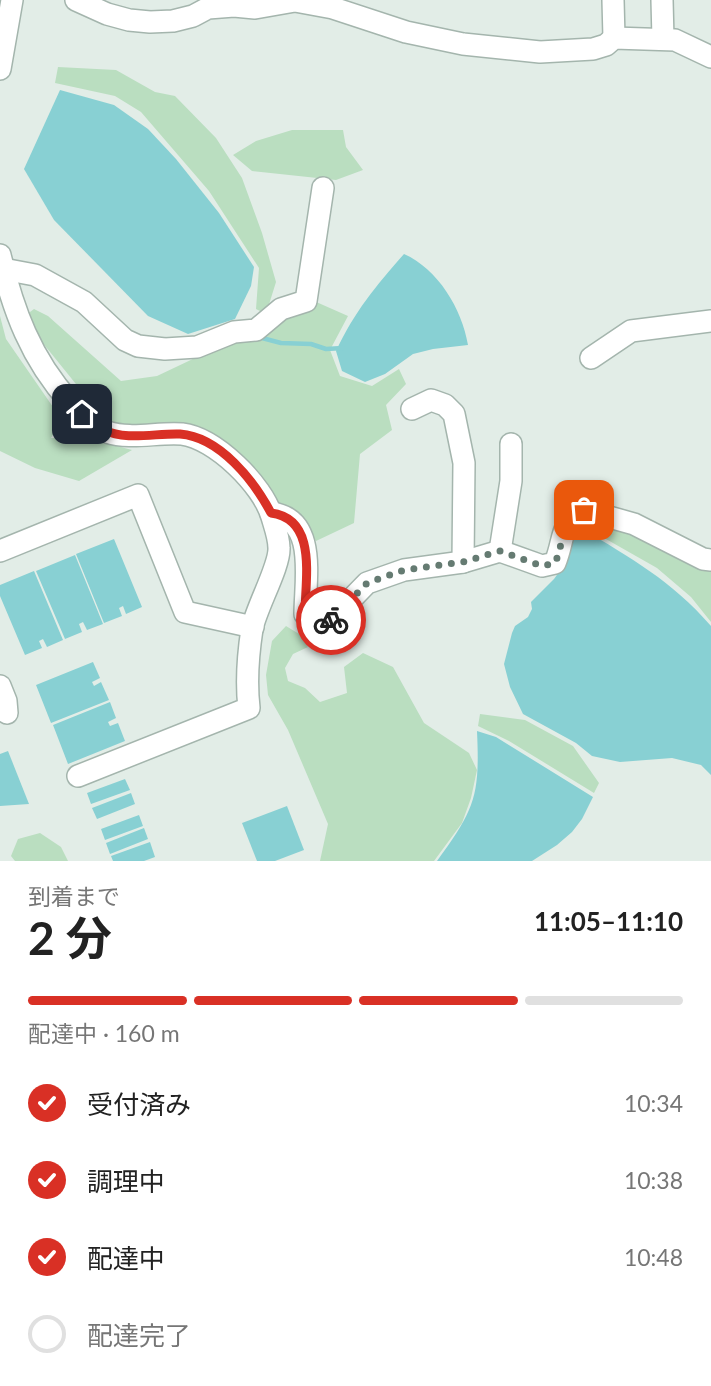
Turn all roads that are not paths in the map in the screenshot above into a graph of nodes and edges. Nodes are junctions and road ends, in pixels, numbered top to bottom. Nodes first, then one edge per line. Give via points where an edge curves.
1 (12, 0) edge
2 (76, 0) edge
3 (613, 0) edge
4 (662, 0) edge
5 (614, 38) junction
6 (663, 39) junction
7 (711, 57) edge
8 (0, 69) edge
9 (323, 188) dead end
10 (2, 262) edge
11 (711, 321) edge
12 (591, 358) dead end
13 (412, 409) dead end
14 (511, 444) dead end
15 (271, 513) junction
16 (0, 551) edge
17 (500, 551) junction
18 (711, 560) edge
19 (463, 562) junction
20 (253, 627) junction
21 (0, 686) edge
22 (7, 713) dead end
23 (78, 776) dead end

1 - 8 street
2 - 5 street via 107,14 149,22 173,21 208,8 255,8 295,1 463,44 540,52 593,49
3 - 5 street
4 - 6 street
5 - 6 street
6 - 7 street via 676,40
9 - 10 street via 306,301 281,309 256,330 234,332 197,348 138,346 125,340 84,302
10 - 15 street via 31,349 53,383 82,414 107,431 203,439 260,492
11 - 12 street via 631,331
13 - 19 street via 431,400 454,414 464,463
14 - 17 street via 511,481
15 - 19 street via 286,515 305,542 305,614 315,621 330,621 367,583 404,570
15 - 20 street via 279,550
16 - 20 street via 138,495 185,612
17 - 18 street via 542,566 555,563 570,517 584,510 634,524
17 - 19 street
20 - 23 street via 246,686 249,708
21 - 22 street

